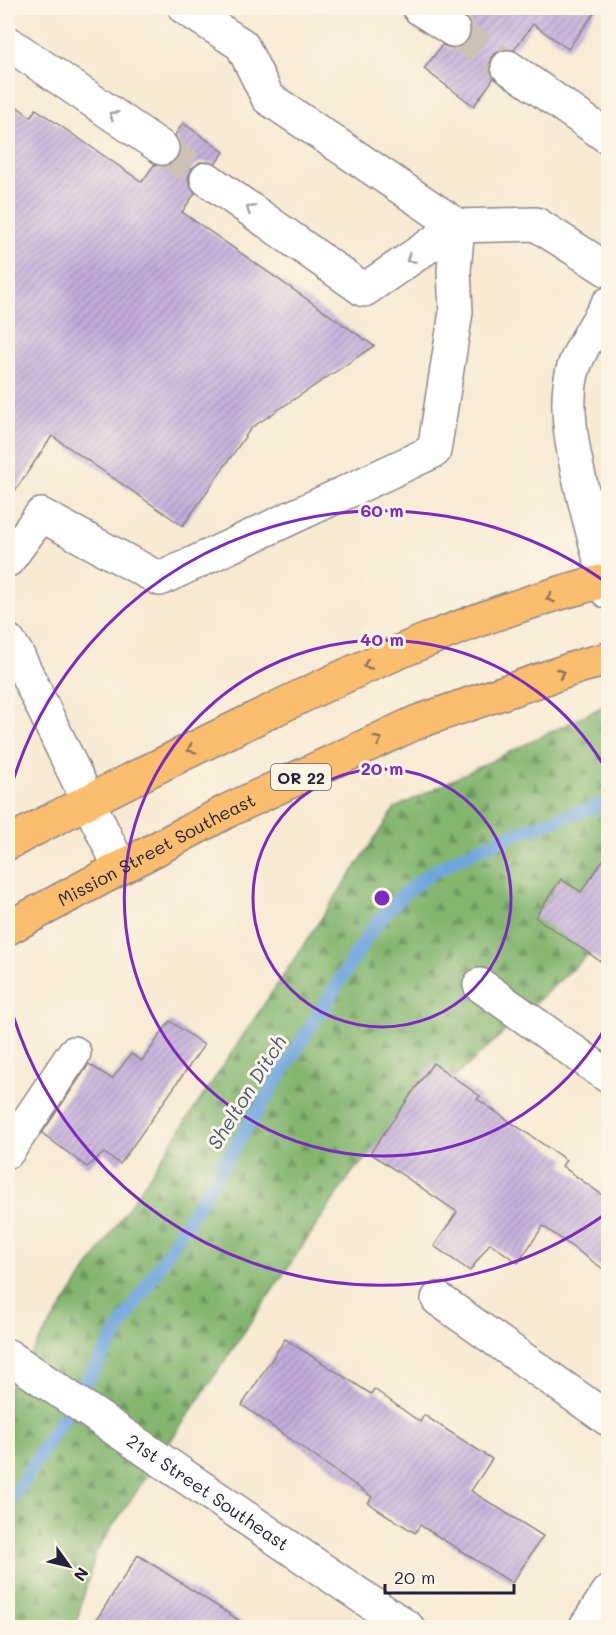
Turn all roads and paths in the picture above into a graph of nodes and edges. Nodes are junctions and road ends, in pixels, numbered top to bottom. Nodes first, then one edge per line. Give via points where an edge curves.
1 (185, 8) edge
2 (419, 8) edge
3 (453, 30) tunnel mouth
4 (8, 43) edge
5 (508, 67) tunnel mouth
6 (609, 137) edge
7 (162, 148) tunnel mouth
8 (207, 179) tunnel mouth
9 (458, 226) junction
10 (609, 270) edge
11 (609, 304) edge
12 (8, 560) edge
13 (608, 584) edge
14 (8, 641) edge
15 (609, 659) edge
16 (88, 800) junction
17 (8, 843) edge
18 (120, 867) junction
19 (8, 928) edge
20 (480, 985) dead end
21 (74, 1053) dead end
22 (609, 1076) edge
23 (8, 1151) edge
24 (438, 1299) dead end
25 (8, 1356) edge
26 (609, 1419) edge
27 (609, 1593) edge
28 (408, 1628) edge
29 (585, 1628) edge

1 - 9 street via 242,45 268,98
2 - 3 street
7 -> 4 street
5 - 6 street
9 -> 8 street via 364,290
9 - 10 street via 536,224
9 - 12 street via 456,312 434,451 160,579 41,515
11 - 13 street via 574,365 568,400 569,431
13 -> 16 highway via 504,612 414,645 335,679
14 - 16 street
18 -> 15 highway, Mission Street Southeast / OR 22 via 229,810 417,722
16 - 17 highway
16 - 18 street
18 - 19 highway, Mission Street Southeast / OR 22
20 - 22 street
21 - 23 street
24 - 26 street
25 - 28 street, 21st Street Southeast
27 - 29 street

